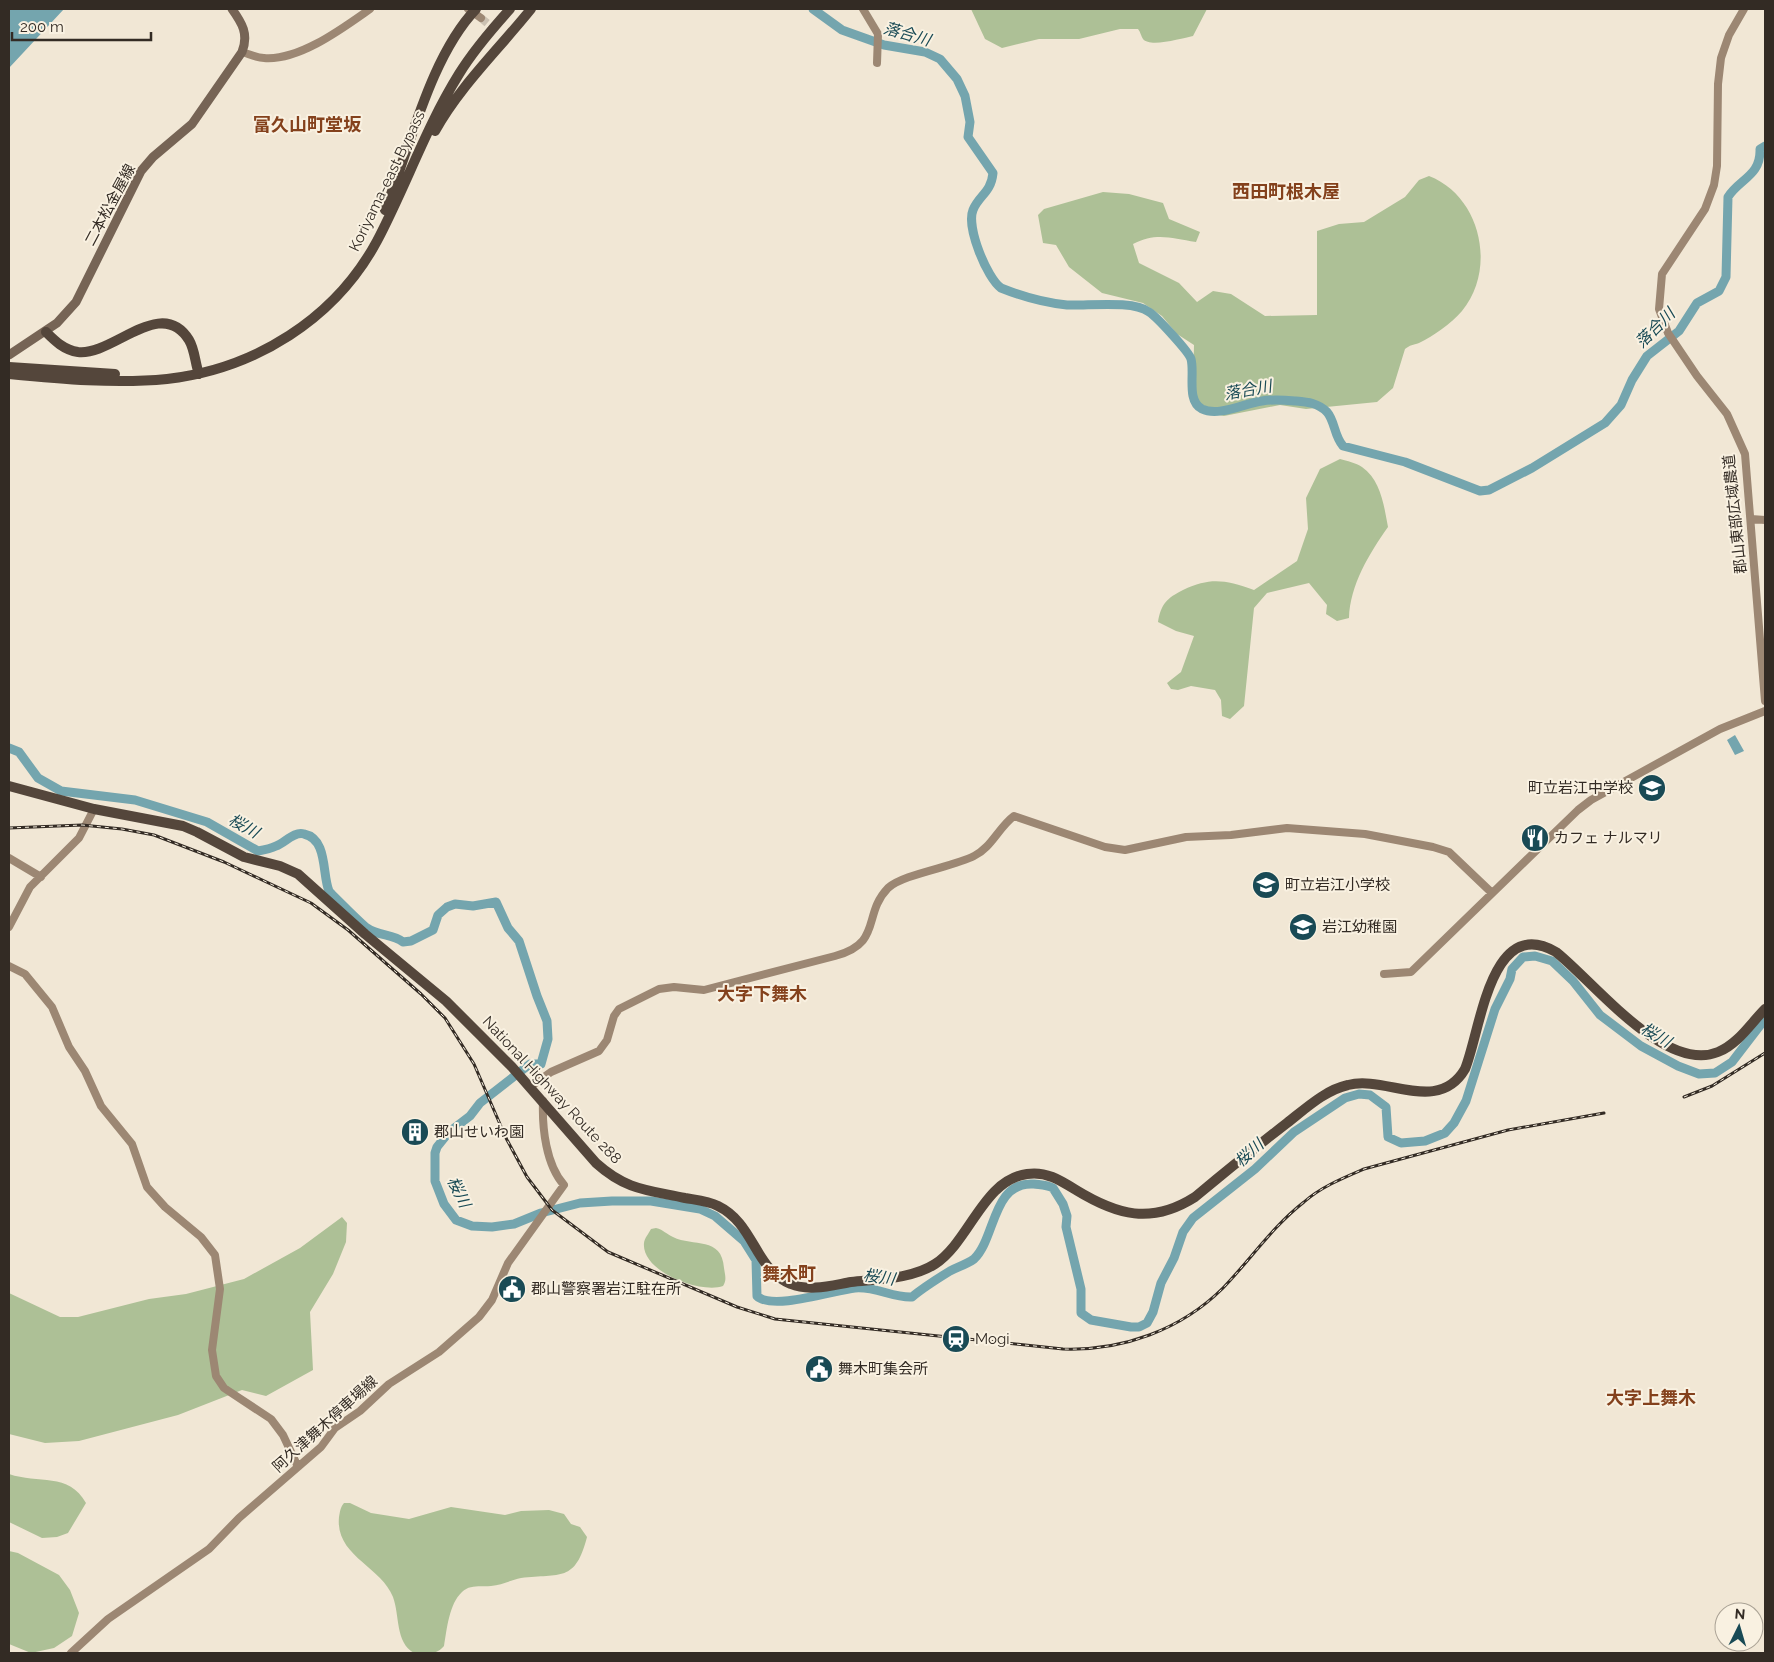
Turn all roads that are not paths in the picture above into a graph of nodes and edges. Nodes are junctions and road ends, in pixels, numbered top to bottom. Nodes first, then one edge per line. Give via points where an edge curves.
1 (232, 9) edge
2 (370, 9) edge
3 (510, 9) edge
4 (531, 9) edge
5 (864, 9) edge
6 (1744, 9) edge
7 (474, 12) edge
8 (242, 52) junction
9 (878, 63) dead end
10 (378, 240) junction
11 (370, 254) junction
12 (46, 332) junction
13 (9, 355) edge
14 (9, 367) edge
15 (198, 372) junction
16 (9, 374) edge
17 (1751, 519) junction
18 (1765, 520) edge
19 (1763, 646) edge
20 (1765, 700) edge
21 (1765, 711) edge
22 (9, 786) edge
23 (94, 809) junction
24 (9, 858) edge
25 (41, 877) junction
26 (1492, 894) junction
27 (9, 927) edge
28 (9, 966) edge
29 (1384, 974) dead end
30 (1765, 1009) edge
31 (528, 1085) junction
32 (543, 1102) junction
33 (298, 1468) junction
34 (71, 1653) edge

1 - 8 main road via 244,29
2 - 8 street via 330,36 294,52 267,59
3 - 10 highway, Koriyama-east Bypass via 459,73
4 - 10 highway via 508,39 492,53 438,126 394,215
5 - 9 street via 878,32
6 - 17 street, 郡山東部広域農道 via 1729,35 1721,58 1714,185 1705,209 1662,274 1659,298 1668,333 1735,428 1745,454
7 - 11 highway via 448,48 422,106
8 - 12 main road, 二本松金屋線 via 192,124 141,171 76,302
10 - 11 highway, Koriyama-east Bypass
11 - 15 highway, Koriyama-east Bypass via 326,306 302,326 270,347 238,362
12 - 13 main road, 二本松金屋線
12 - 15 highway via 65,348 84,352 146,326 168,325 188,339
14 - 15 highway, Koriyama-east Bypass via 160,375
15 - 16 highway, Koriyama-east Bypass via 138,380
17 - 18 street
17 - 19 street, 郡山東部広域農道
19 - 20 street, 郡山東部広域農道
21 - 26 street via 1720,729 1591,800
22 - 23 highway, National Highway Route 288
23 - 25 street via 80,838
23 - 31 highway, National Highway Route 288 via 183,826 244,857 298,874 446,1001
24 - 25 street
25 - 27 street via 28,891
26 - 29 street via 1411,972
26 - 31 street via 1448,852 1366,834 1287,828 1186,837 1125,850 1105,847 1014,816 973,857 889,888 878,903 870,932 854,949 704,990 659,989 619,1009 599,1051
28 - 33 street via 24,974 52,1008 101,1106 132,1144 147,1187 201,1237 215,1255 220,1289 212,1350 216,1376 224,1388 271,1419 283,1435
30 - 32 highway, National Highway Route 288 via 1723,1050 1707,1055 1689,1054 1670,1048 1630,1020 1556,952 1544,945 1524,944 1511,951 1499,966 1465,1069 1446,1087 1423,1092 1360,1083 1338,1088 1308,1107 1195,1197 1155,1213 1115,1211 1050,1176 1013,1177 1000,1184 952,1247 928,1268 891,1277 818,1287 794,1286 773,1273 742,1224 718,1206 637,1188 614,1179
31 - 32 highway, National Highway Route 288
32 - 33 street, 阿久津舞木停車場線 via 550,1159 554,1172 564,1185 508,1263 484,1312 438,1352 389,1384 360,1411 335,1428 321,1447
33 - 34 street, 阿久津舞木停車場線 via 239,1518 209,1549 108,1619

